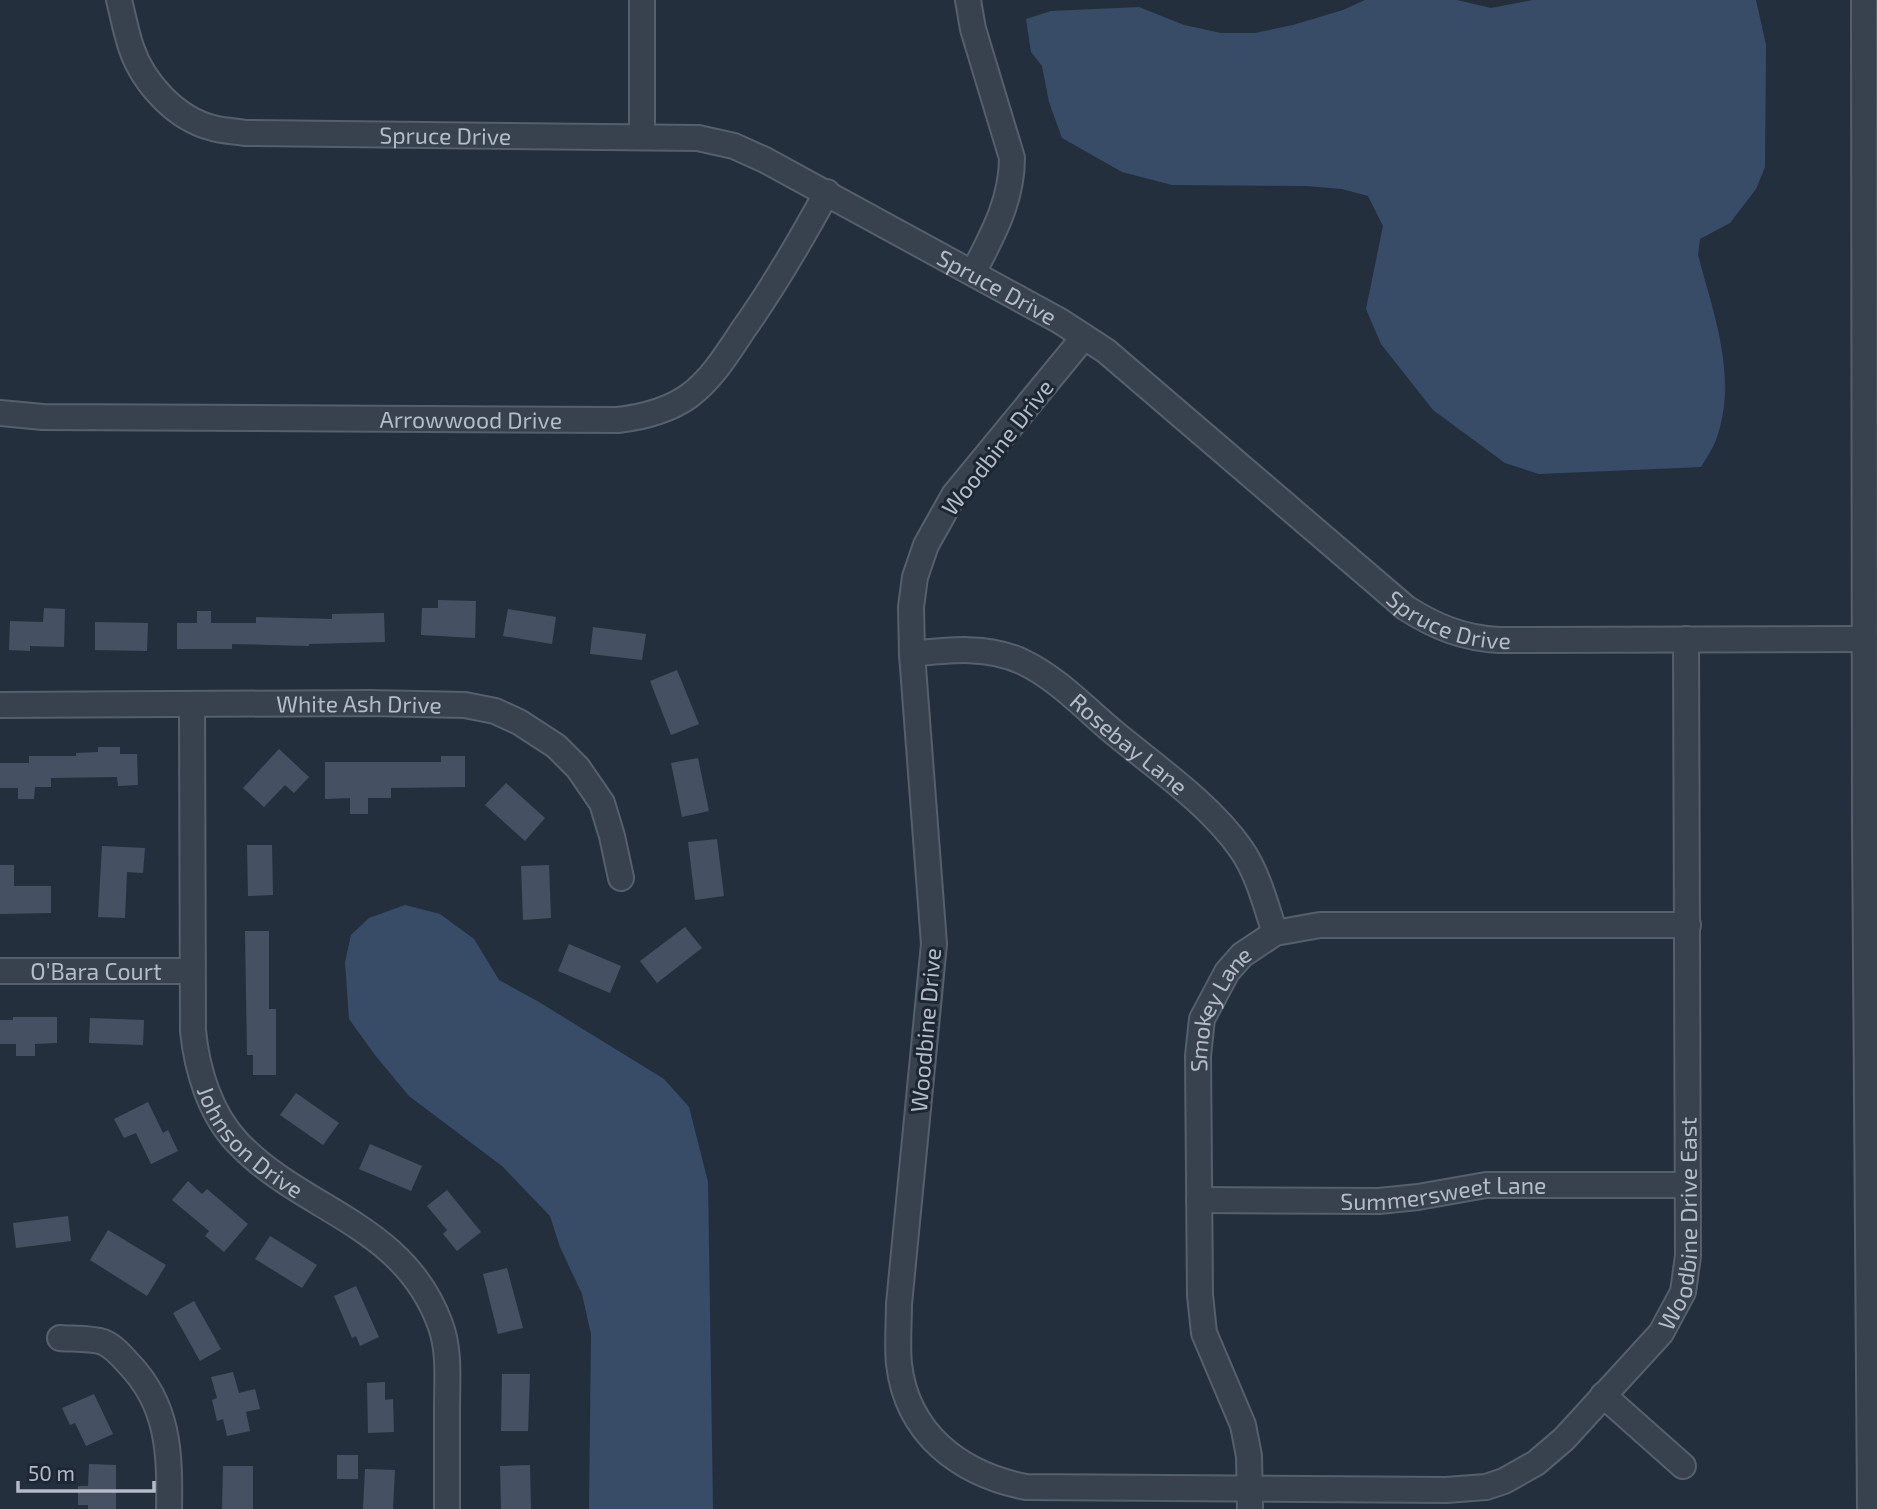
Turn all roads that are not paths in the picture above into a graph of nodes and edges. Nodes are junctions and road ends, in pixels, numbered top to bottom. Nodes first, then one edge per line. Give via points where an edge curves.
1 (118, 0) edge
2 (642, 0) edge
3 (968, 0) edge
4 (1864, 0) edge
5 (642, 137) junction
6 (827, 192) junction
7 (973, 273) junction
8 (1084, 337) junction
9 (0, 413) edge
10 (1686, 639) junction
11 (1865, 639) junction
12 (912, 654) junction
13 (192, 704) junction
14 (0, 705) edge
15 (621, 878) dead end
16 (1688, 925) junction
17 (1275, 933) junction
18 (0, 971) edge
19 (192, 971) junction
20 (1688, 1185) junction
21 (1199, 1200) junction
22 (60, 1338) dead end
23 (1873, 1375) edge
24 (1603, 1395) junction
25 (1682, 1466) dead end
26 (1250, 1499) edge
27 (169, 1509) edge
28 (447, 1509) edge
29 (1870, 1509) edge

1 - 5 street, Spruce Drive via 131,50 148,80 169,104 212,128 245,133
2 - 5 street
3 - 7 street via 1012,158 1007,201
4 - 11 street
5 - 6 street, Spruce Drive via 698,138 734,146
6 - 7 street, Spruce Drive
6 - 9 street, Arrowwood Drive via 771,289 704,384 686,398 642,417
7 - 8 street, Spruce Drive
8 - 10 street, Spruce Drive via 1127,368 1406,608 1443,629 1499,640
8 - 12 street, Woodbine Drive via 954,495 926,545 911,607
10 - 11 street, Spruce Drive
10 - 16 street, Woodbine Drive East
11 - 23 street
12 - 17 street, Rosebay Lane via 959,650 998,654 1023,662 1056,684 1218,820 1243,851
12 - 26 street, Woodbine Drive via 934,944 899,1304 899,1364 912,1406 939,1446 974,1471 1000,1482
13 - 14 street, White Ash Drive
13 - 15 street, White Ash Drive via 442,704 495,711 556,746 578,768 602,803
13 - 19 street, Johnson Drive
16 - 17 street, Smokey Lane via 1320,925
16 - 20 street, Woodbine Drive East
17 - 21 street, Smokey Lane via 1242,955 1227,972 1202,1019
18 - 19 street, O'Bara Court
19 - 28 street, Johnson Drive via 195,1055 203,1083 236,1141 266,1168 382,1242 426,1294 447,1355
20 - 21 street, Summersweet Lane via 1486,1185 1379,1201
20 - 24 street, Woodbine Drive East via 1684,1292 1661,1333
21 - 26 street, Smokey Lane via 1204,1334 1243,1426
22 - 27 street via 102,1342 141,1376 162,1417 167,1438
23 - 29 street
24 - 25 street
24 - 26 street, Woodbine Drive East via 1536,1464 1486,1488

